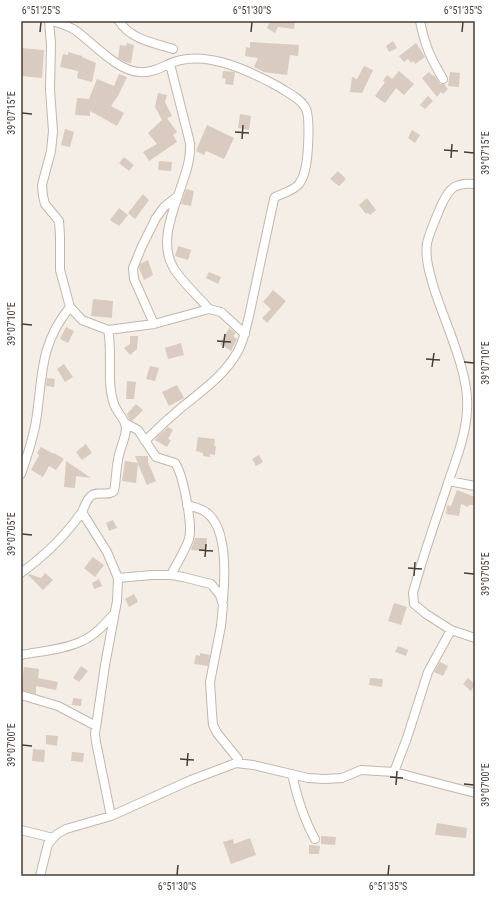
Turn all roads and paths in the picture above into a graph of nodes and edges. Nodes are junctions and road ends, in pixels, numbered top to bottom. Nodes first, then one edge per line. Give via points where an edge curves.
1 (50, 21) edge
2 (119, 21) edge
3 (420, 21) edge
4 (173, 49) dead end
5 (167, 65) junction
6 (443, 79) dead end
7 (475, 184) edge
8 (178, 196) junction
9 (70, 307) junction
10 (209, 309) junction
11 (154, 324) junction
12 (108, 330) junction
13 (245, 334) junction
14 (471, 402) edge
15 (125, 422) junction
16 (145, 441) junction
17 (21, 474) edge
18 (449, 481) junction
19 (475, 486) edge
20 (186, 505) junction
21 (82, 512) junction
22 (21, 573) edge
23 (171, 575) junction
24 (118, 578) junction
25 (223, 605) junction
26 (113, 615) junction
27 (451, 630) junction
28 (475, 638) edge
29 (21, 655) edge
30 (21, 695) edge
31 (96, 726) junction
32 (238, 759) dead end
33 (394, 772) junction
34 (292, 774) junction
35 (475, 793) edge
36 (111, 816) junction
37 (21, 830) edge
38 (53, 838) junction
39 (315, 839) dead end
40 (40, 876) edge

1 - 5 street via 74,29 129,70 138,73 148,72
1 - 9 street via 53,131 42,186 45,204 59,221 60,270
2 - 4 street via 126,30 139,38
3 - 6 street via 430,57
5 - 8 street via 171,68 191,154
5 - 13 street via 182,59 230,64 293,96 307,111 309,121 305,170 297,186 274,199
7 - 14 street via 458,184 447,194 427,243 426,256 439,305 452,337 467,396
8 - 10 street via 167,237 169,258 172,267
8 - 11 street via 164,207 156,218 133,268 134,279
9 - 12 street via 82,320
9 - 17 street via 61,318 46,350 36,422
10 - 11 street
10 - 13 street via 221,312
11 - 12 street
12 - 15 street via 113,402
13 - 16 street via 232,361 220,374
14 - 18 street via 462,442
15 - 16 street via 138,430
15 - 21 street via 114,491 92,495
16 - 20 street via 156,457 175,462
18 - 19 street
18 - 27 street via 413,593 414,604 418,608
20 - 23 street via 190,527 189,539
20 - 25 street via 203,510 217,528 225,567
21 - 22 street via 50,549
21 - 24 street via 107,552
23 - 24 street
23 - 25 street via 211,584 220,595
24 - 26 street via 117,601
25 - 32 street via 210,682 213,725
26 - 29 street via 94,634 82,641
26 - 31 street
27 - 28 street
27 - 33 street via 428,672
30 - 31 street via 58,706
31 - 36 street via 96,742
33 - 34 street via 361,770 334,779 308,778
33 - 35 street
34 - 36 street via 236,763
34 - 39 street via 306,824
36 - 38 street via 66,829
37 - 38 street
38 - 40 street via 48,844

